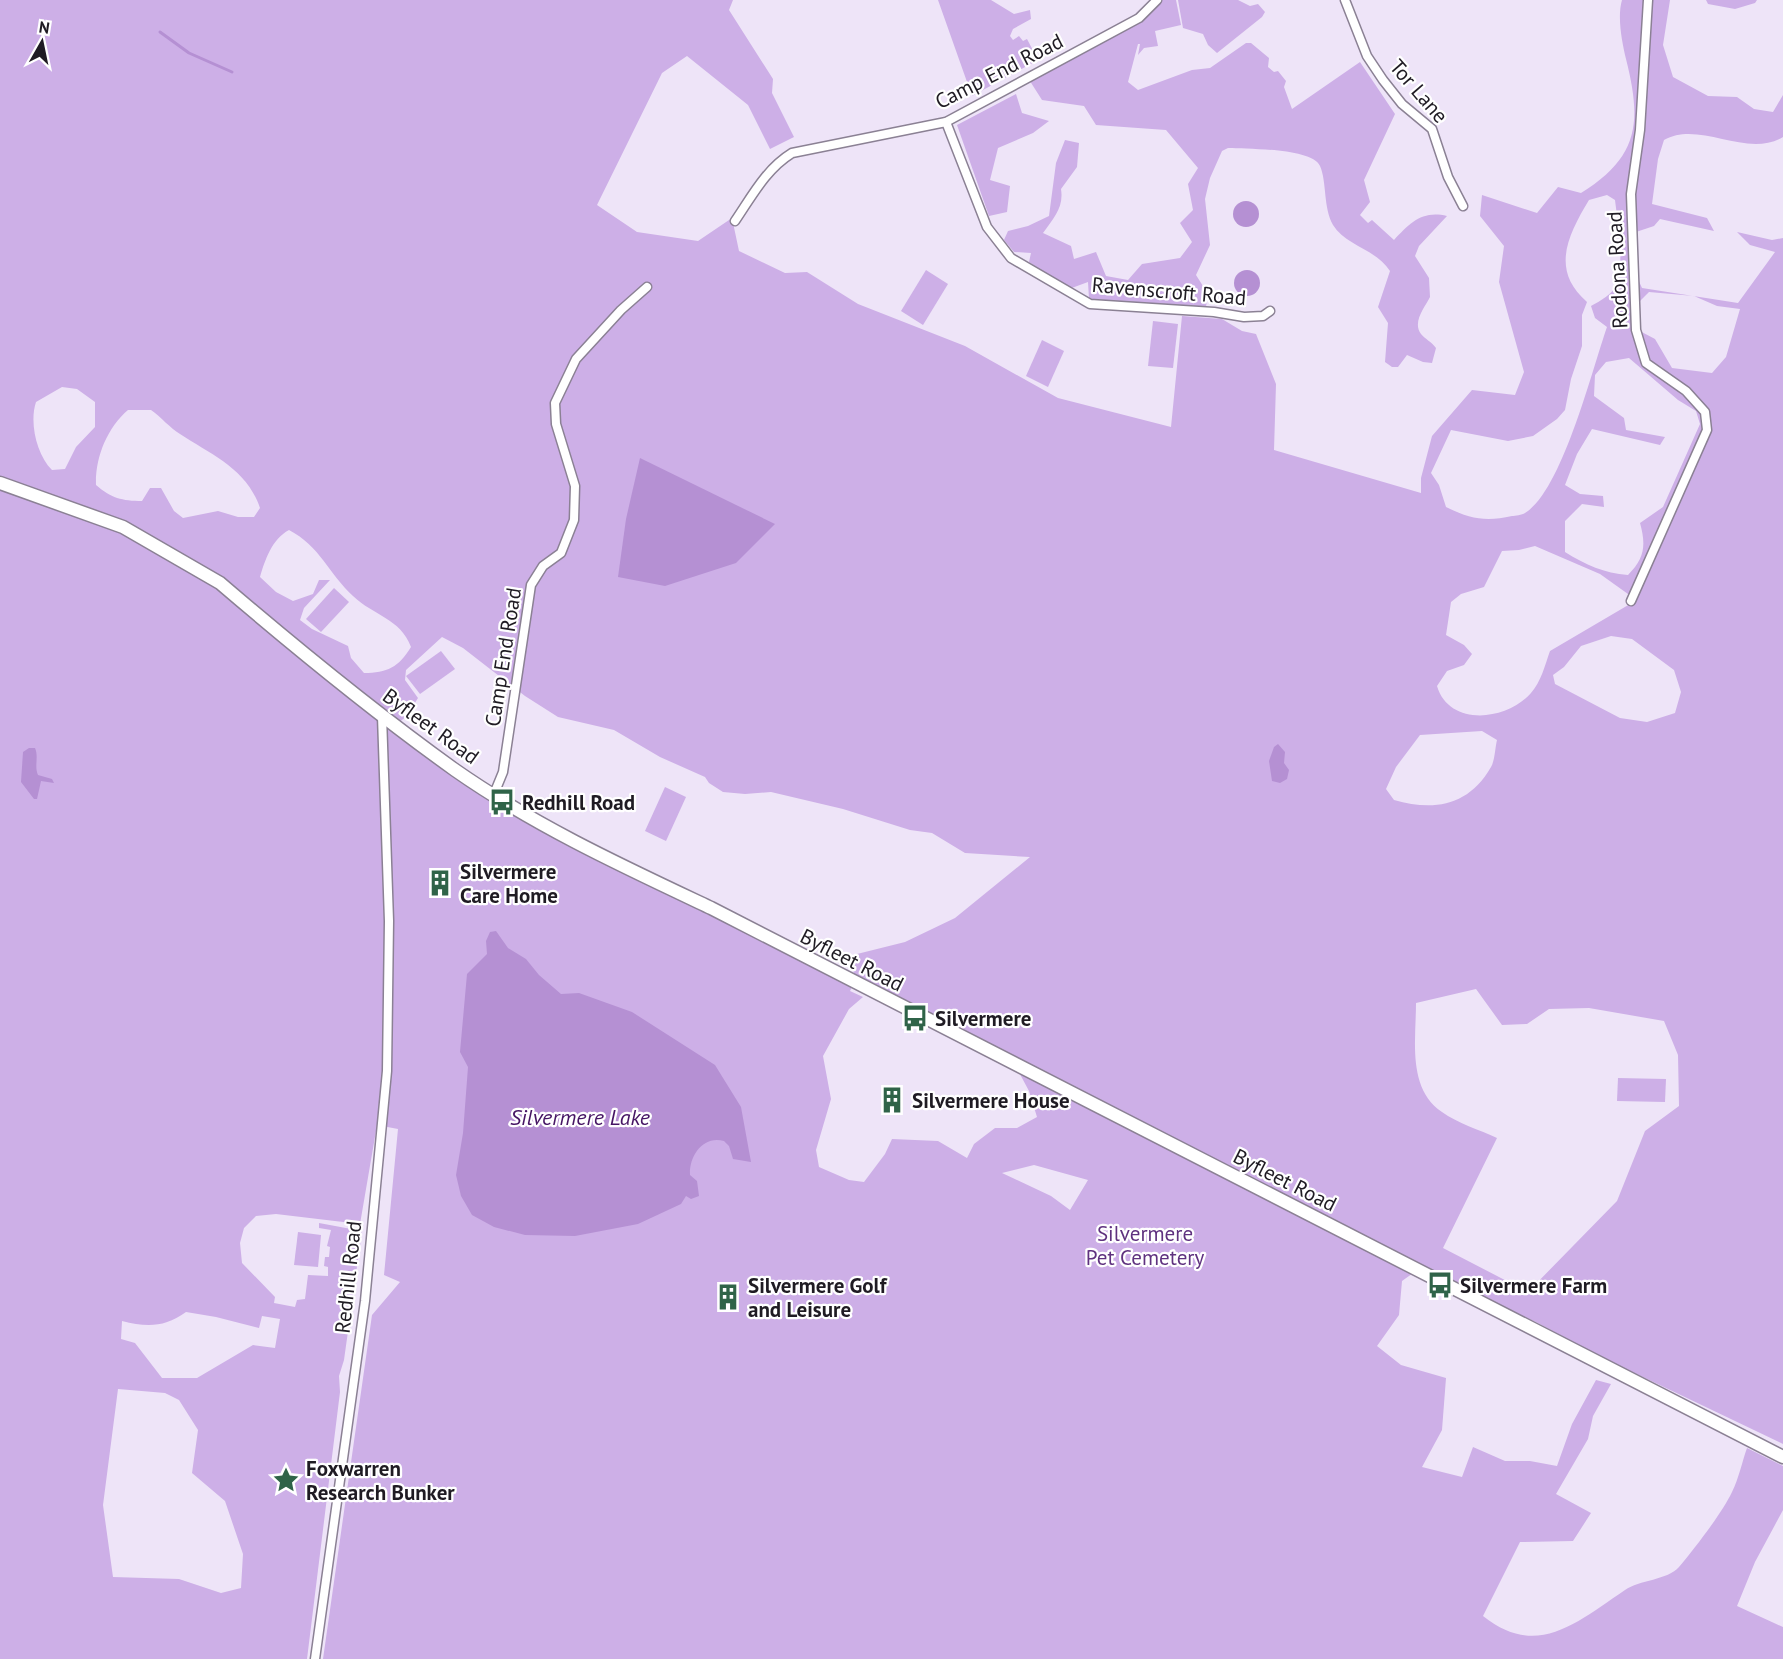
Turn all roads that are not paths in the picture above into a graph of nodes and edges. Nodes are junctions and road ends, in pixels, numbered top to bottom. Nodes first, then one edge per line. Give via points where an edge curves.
1 (1157, 0) edge
2 (1345, 0) edge
3 (1648, 0) edge
4 (946, 122) junction
5 (1463, 207) dead end
6 (735, 221) dead end
7 (647, 287) dead end
8 (1270, 311) dead end
9 (0, 483) edge
10 (1631, 600) dead end
11 (382, 716) junction
12 (494, 794) junction
13 (1783, 1457) edge
14 (315, 1659) edge

1 - 4 street, Camp End Road via 1139,18
2 - 5 street, Tor Lane via 1367,56 1383,80 1435,135 1448,177
3 - 10 street, Rodona Road via 1640,130 1631,194 1636,330 1646,363 1686,391 1705,412 1707,430
4 - 6 street, Camp End Road via 792,153 777,162
4 - 8 street, Ravenscroft Road via 987,227 1011,258 1076,298 1090,304 1244,317 1263,316
7 - 12 street, Camp End Road via 576,359 555,404 556,424 575,486 574,520 561,553 543,566 531,585 502,772
9 - 11 main road, Byfleet Road via 123,527 188,563 220,583
11 - 12 main road, Byfleet Road
11 - 14 street, Redhill Road via 388,921 387,1071 366,1301
12 - 13 main road, Byfleet Road via 607,859

